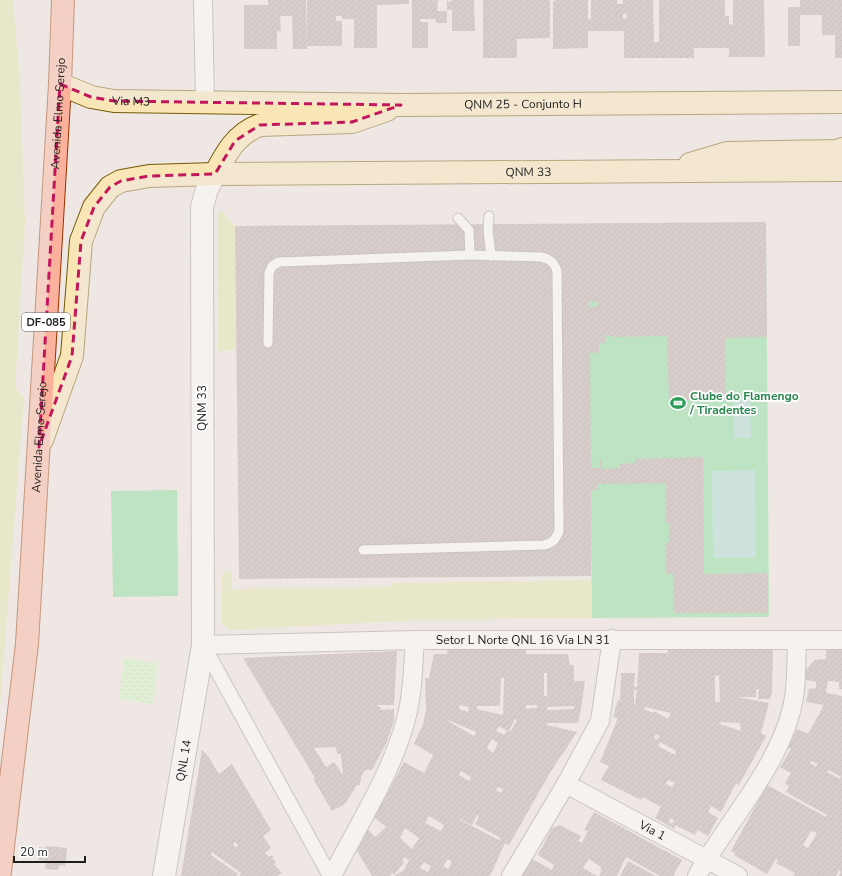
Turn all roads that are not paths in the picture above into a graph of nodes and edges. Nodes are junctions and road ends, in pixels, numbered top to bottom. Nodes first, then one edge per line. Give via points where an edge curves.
1 (63, 0) edge
2 (203, 0) edge
3 (60, 84) junction
4 (842, 102) edge
5 (205, 103) junction
6 (401, 105) junction
7 (842, 149) edge
8 (842, 170) edge
9 (664, 172) junction
10 (214, 174) junction
11 (489, 216) dead end
12 (458, 218) dead end
13 (470, 255) junction
14 (491, 256) junction
15 (268, 343) dead end
16 (39, 447) junction
17 (363, 550) dead end
18 (612, 639) junction
19 (416, 640) junction
20 (798, 640) junction
21 (842, 640) edge
22 (203, 645) junction
23 (566, 784) junction
24 (706, 859) junction
25 (0, 872) edge
26 (164, 876) edge
27 (331, 876) edge
28 (511, 876) edge
29 (696, 876) edge
30 (738, 876) edge

1 - 3 main road, Avenida Elmo Serejo / DF-085
2 - 5 street
3 - 5 main road, Via M3 via 91,97 114,101
3 - 16 main road, Avenida Elmo Serejo / DF-085
4 - 6 main road, QNM 25 - Conjunto H
5 - 6 main road, QNM 25 - Conjunto H
6 - 10 main road via 352,122 260,125 250,128 235,141
7 - 9 main road via 728,153
8 - 9 main road, QNM 33
9 - 10 main road, QNM 33
10 - 16 main road, QNM 33 via 149,176 121,181 110,187 94,206 81,241 72,356
10 - 22 street, QNM 33 via 202,206
11 - 14 lane
12 - 13 lane via 469,230
13 - 14 lane
13 - 15 lane via 279,262 272,266 269,273
14 - 17 lane via 541,256 549,258 557,271 559,522 556,539 551,544 544,545
16 - 25 main road, Avenida Elmo Serejo / DF-085 via 27,644
18 - 19 street, Setor L Norte QNL 16 Via LN 31
18 - 20 street, Setor L Norte QNL 16 Via LN 31
18 - 23 street via 600,721
19 - 22 street, Setor L Norte QNL 16 Via LN 31
19 - 27 street via 411,697 396,752
20 - 21 street, Setor L Norte QNL 16 Via LN 31
20 - 24 street via 794,698 785,729 760,779
22 - 26 street, QNL 14
22 - 27 street
23 - 24 street, Via 1
23 - 28 street
24 - 29 street
24 - 30 street, Via 1

